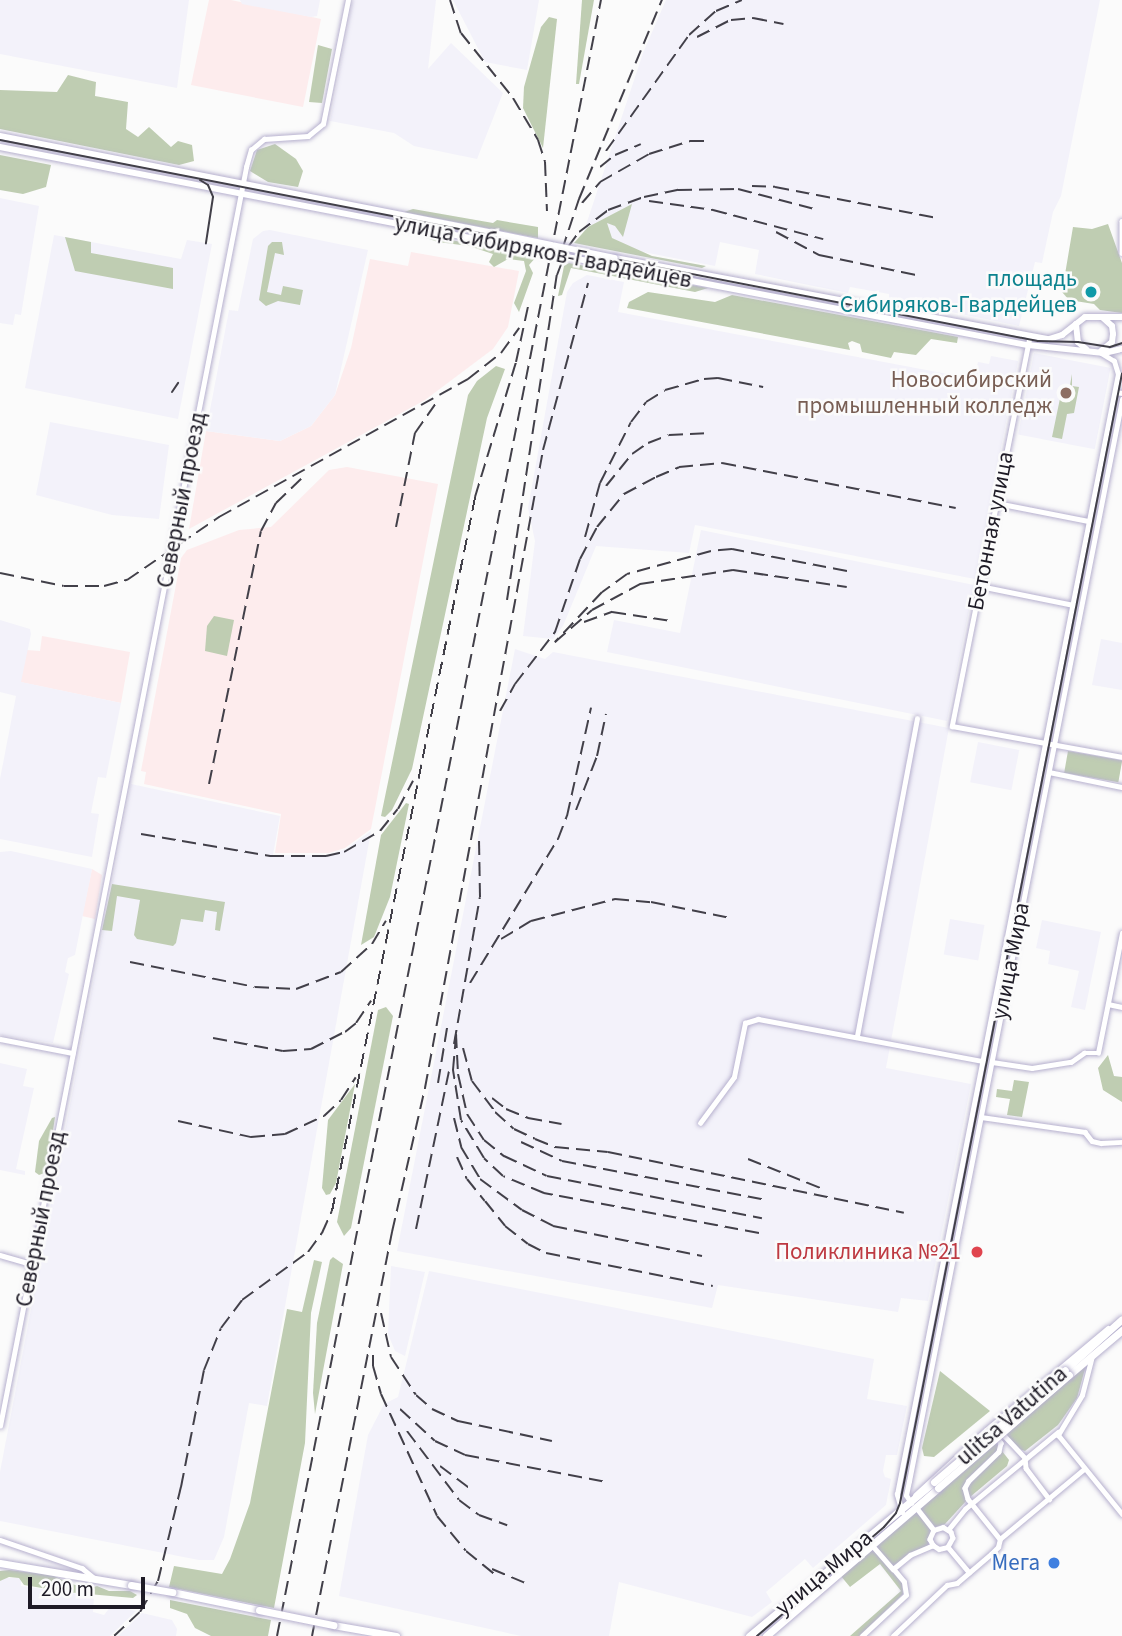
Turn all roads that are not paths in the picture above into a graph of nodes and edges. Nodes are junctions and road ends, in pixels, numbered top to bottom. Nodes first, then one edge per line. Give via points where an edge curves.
1 (348, 0) edge
2 (0, 136) edge
3 (0, 147) edge
4 (243, 184) junction
5 (242, 194) junction
6 (1122, 221) edge
7 (1122, 253) edge
8 (614, 262) junction
9 (1100, 316) junction
10 (906, 317) junction
11 (1121, 317) edge
12 (1076, 324) junction
13 (1030, 337) junction
14 (1028, 345) junction
15 (1122, 349) edge
16 (1088, 351) junction
17 (1098, 352) junction
18 (1115, 391) junction
19 (1122, 393) edge
20 (1122, 399) edge
21 (996, 503) junction
22 (1089, 521) junction
23 (980, 586) junction
24 (1073, 605) junction
25 (918, 719) dead end
26 (1045, 743) junction
27 (1054, 744) junction
28 (1122, 757) edge
29 (1049, 772) junction
30 (1122, 786) edge
31 (1122, 933) edge
32 (1108, 1004) junction
33 (1122, 1007) edge
34 (857, 1036) junction
35 (0, 1039) edge
36 (73, 1053) junction
37 (982, 1061) junction
38 (992, 1062) junction
39 (972, 1115) junction
40 (981, 1117) junction
41 (700, 1123) dead end
42 (1122, 1142) edge
43 (0, 1255) edge
44 (32, 1264) junction
45 (1122, 1318) edge
46 (1122, 1329) edge
47 (925, 1354) junction
48 (1092, 1355) junction
49 (934, 1356) junction
50 (1067, 1373) junction
51 (991, 1425) junction
52 (0, 1426) edge
53 (1058, 1432) junction
54 (1025, 1458) junction
55 (1084, 1469) junction
56 (909, 1481) junction
57 (923, 1485) junction
58 (1049, 1499) junction
59 (913, 1503) junction
60 (971, 1503) junction
61 (903, 1513) junction
62 (1122, 1514) edge
63 (934, 1530) junction
64 (948, 1530) junction
65 (1000, 1539) junction
66 (0, 1540) edge
67 (872, 1545) junction
68 (933, 1545) junction
69 (948, 1547) junction
70 (0, 1563) edge
71 (11, 1564) junction
72 (0, 1568) edge
73 (892, 1569) junction
74 (969, 1572) junction
75 (93, 1577) junction
76 (396, 1636) edge
77 (749, 1636) edge
78 (766, 1636) edge
79 (862, 1636) edge
80 (893, 1636) edge

1 - 4 street, Северный проезд via 323,124 308,136 275,136 257,144 251,150
2 - 4 main road, улица Сибиряков-Гвардейцев
3 - 5 main road, улица Сибиряков-Гвардейцев
4 - 5 street, Северный проезд
4 - 8 main road, улица Сибиряков-Гвардейцев, bridge via 498,234
5 - 8 main road, улица Сибиряков-Гвардейцев, bridge
5 - 36 street, Северный проезд
6 - 7 street
8 - 10 main road, улица Сибиряков-Гвардейцев
9 - 11 main road
9 - 12 main road via 1085,317
9 - 17 main road via 1112,326 1113,334 1106,349
10 - 13 main road, улица Сибиряков-Гвардейцев
10 - 14 main road, улица Сибиряков-Гвардейцев
12 - 13 main road, улица Сибиряков-Гвардейцев via 1053,339
12 - 16 main road via 1078,342
13 - 14 street, Бетонная улица
14 - 16 main road, улица Сибиряков-Гвардейцев
14 - 21 street, Бетонная улица
15 - 17 main road
16 - 17 main road
17 - 18 street via 1117,367
18 - 19 street
18 - 22 street, улица Мира
20 - 27 street, улица Мира
21 - 22 street
21 - 23 street, Бетонная улица
22 - 24 street, улица Мира
23 - 24 street
23 - 26 street, Бетонная улица via 952,726
24 - 26 street, улица Мира
25 - 34 street
26 - 27 street
26 - 37 street, улица Мира
27 - 28 street
27 - 29 street, улица Мира
29 - 30 street
29 - 38 street, улица Мира
31 - 32 street
32 - 33 street
32 - 38 street via 1098,1053 1032,1068
34 - 37 street
34 - 41 street via 758,1019 745,1023 734,1077
35 - 36 street
36 - 44 street, Северный проезд
37 - 38 street
37 - 39 street, улица Мира
38 - 40 street, улица Мира
39 - 40 street
39 - 47 street, улица Мира
40 - 42 street via 1085,1132 1101,1143
40 - 49 street, улица Мира
43 - 44 street
44 - 52 street, Северный проезд
45 - 50 main road, ulitsa Vatutina
45 - 51 street
46 - 48 main road, ulitsa Vatutina
47 - 49 street
47 - 61 street, улица Мира via 897,1494
48 - 50 main road, ulitsa Vatutina
48 - 53 street via 1082,1395
49 - 56 street, улица Мира
50 - 59 main road, ulitsa Vatutina, bridge
51 - 54 street
51 - 57 street
51 - 60 street via 1001,1447 965,1488
53 - 54 street
53 - 55 street
54 - 58 street via 1026,1468
54 - 60 street
55 - 58 street
55 - 62 street
56 - 57 street
56 - 59 street, улица Мира via 906,1495
57 - 59 street
58 - 65 street
59 - 61 main road, улица Мира
59 - 63 street
60 - 64 street
60 - 65 street
61 - 67 main road, улица Мира
61 - 77 main road, улица Мира
63 - 64 street
63 - 68 street
64 - 69 street via 953,1538
65 - 74 street via 998,1547
66 - 75 street via 82,1568
67 - 73 street
67 - 78 main road, улица Мира
68 - 69 street
68 - 73 street
69 - 74 street
70 - 71 main road
71 - 72 street
71 - 75 main road
73 - 79 street via 904,1582 906,1595
74 - 80 street via 947,1585
75 - 76 main road, bridge

